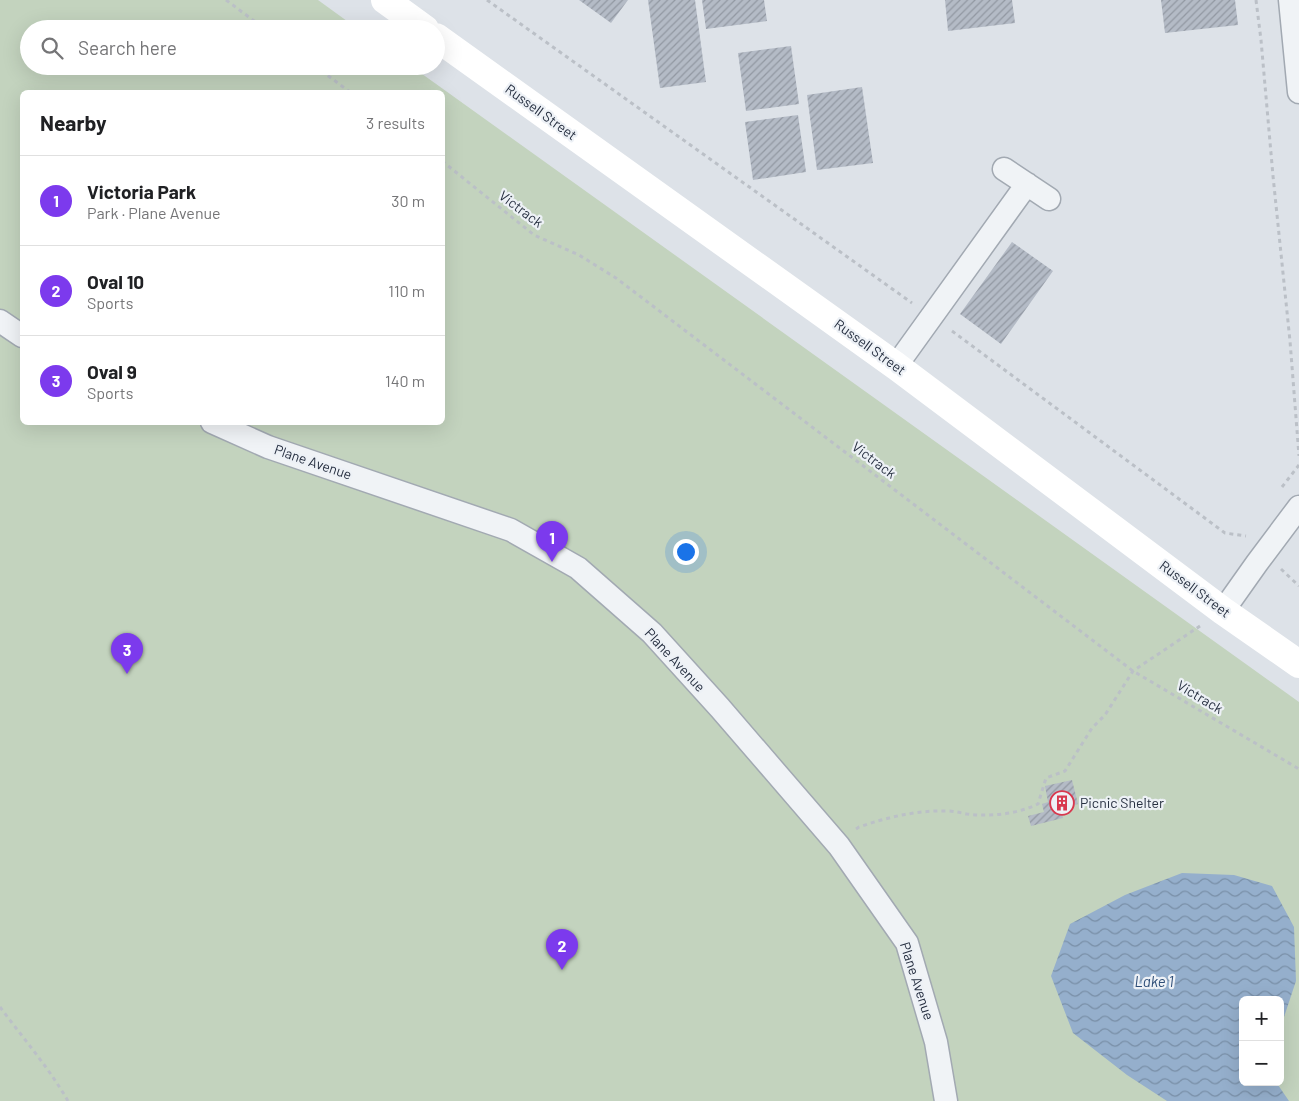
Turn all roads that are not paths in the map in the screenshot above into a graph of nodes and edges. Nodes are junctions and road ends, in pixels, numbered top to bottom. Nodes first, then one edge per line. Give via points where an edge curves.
1 (385, 0) edge
2 (1290, 0) edge
3 (413, 20) edge
4 (445, 43) edge
5 (1299, 92) edge
6 (1004, 169) dead end
7 (1027, 184) junction
8 (1048, 199) dead end
9 (0, 321) edge
10 (20, 335) edge
11 (896, 366) junction
12 (219, 425) edge
13 (1299, 508) edge
14 (1223, 611) junction
15 (1299, 664) edge
16 (946, 1101) edge

1 - 3 main road
2 - 5 street
4 - 11 main road, Russell Street
6 - 7 street
7 - 8 street
7 - 11 street
9 - 10 street
11 - 14 main road, Russell Street
12 - 16 street, Plane Avenue via 268,447 511,530 578,568 652,633 839,846 907,943 936,1042
13 - 14 street
14 - 15 main road, Russell Street

